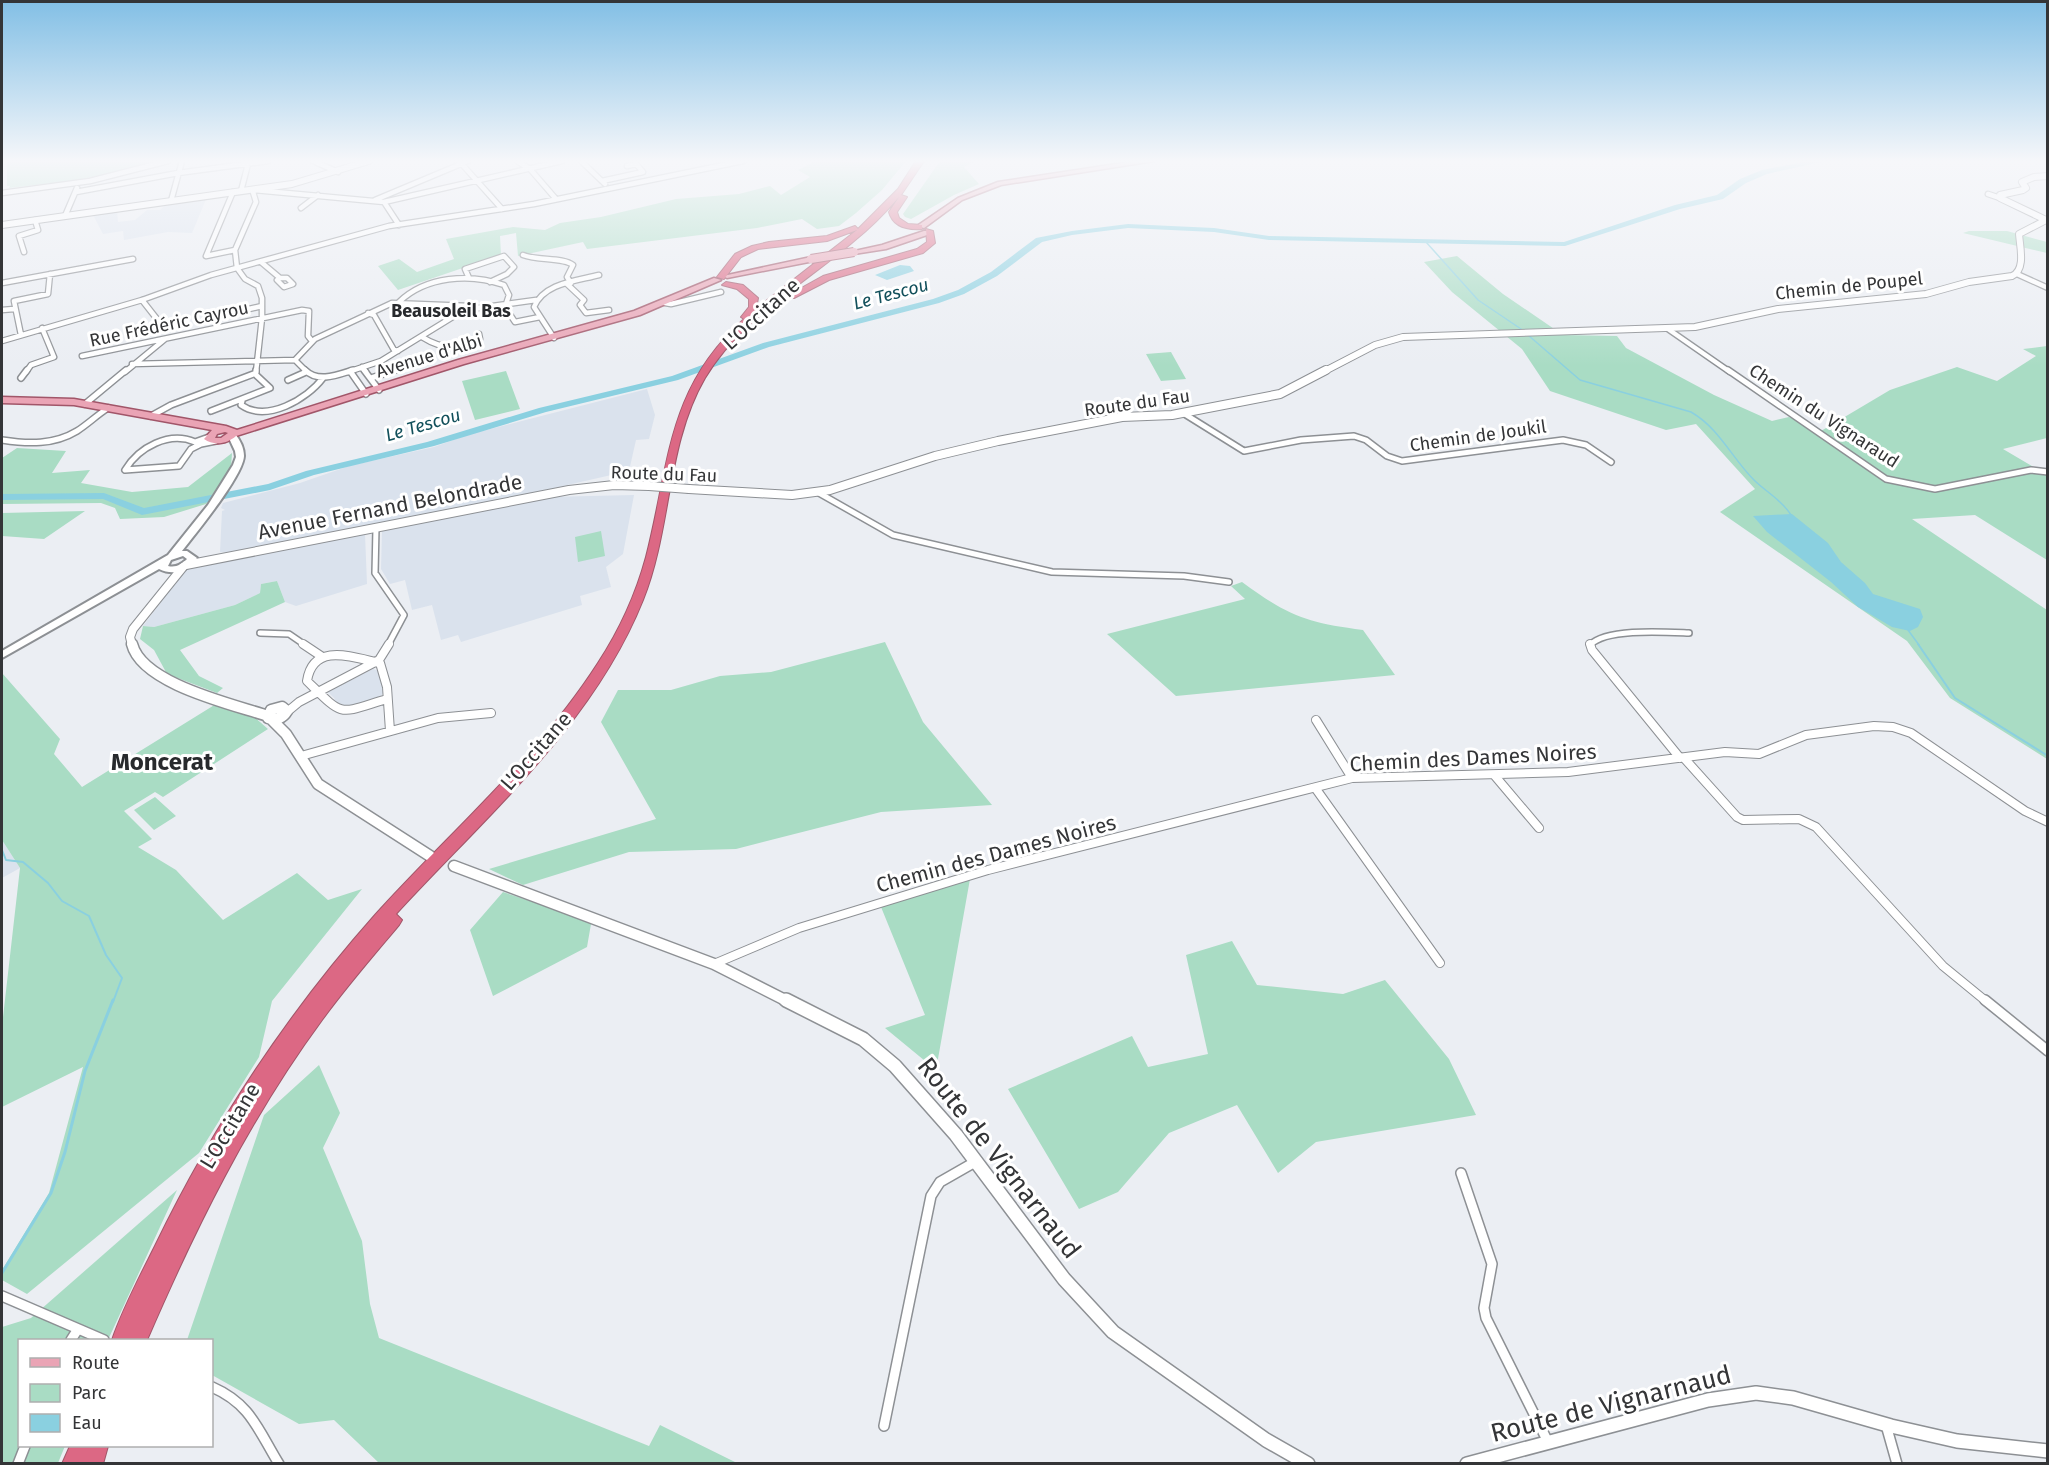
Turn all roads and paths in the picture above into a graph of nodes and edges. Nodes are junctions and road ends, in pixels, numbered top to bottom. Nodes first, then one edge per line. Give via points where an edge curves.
1 (38, 229) edge
2 (217, 229) edge
3 (244, 229) edge
4 (383, 229) edge
5 (853, 229) edge
6 (861, 229) edge
7 (867, 229) edge
8 (923, 229) joint
9 (2028, 229) edge
10 (235, 250) junction
11 (24, 252) dead end
12 (524, 255) dead end
13 (133, 259) dead end
14 (261, 262) junction
15 (237, 268) junction
16 (465, 269) junction
17 (746, 271) junction
18 (50, 274) junction
19 (2017, 274) junction
20 (599, 275) dead end
21 (280, 278) dead end
22 (469, 278) junction
23 (442, 280) junction
24 (490, 282) junction
25 (2, 283) edge
26 (722, 283) junction
27 (569, 284) junction
28 (2048, 288) edge
29 (141, 300) junction
30 (536, 300) junction
31 (399, 302) junction
32 (665, 303) junction
33 (505, 304) junction
34 (464, 305) junction
35 (262, 306) junction
36 (474, 307) junction
37 (14, 309) junction
38 (2, 310) edge
39 (609, 310) dead end
40 (460, 311) junction
41 (368, 313) junction
42 (227, 314) dead end
43 (540, 317) junction
44 (262, 318) junction
45 (757, 319) junction
46 (42, 328) junction
47 (164, 328) dead end
48 (1668, 329) junction
49 (479, 334) dead end
50 (21, 335) junction
51 (166, 338) junction
52 (422, 338) junction
53 (554, 338) junction
54 (2, 341) edge
55 (312, 341) junction
56 (398, 351) junction
57 (82, 356) dead end
58 (258, 360) junction
59 (295, 360) junction
60 (715, 360) junction
61 (411, 361) dead end
62 (132, 364) junction
63 (362, 367) junction
64 (350, 371) junction
65 (306, 372) junction
66 (255, 374) junction
67 (21, 378) dead end
68 (323, 378) junction
69 (371, 378) junction
70 (288, 380) dead end
71 (378, 389) junction
72 (366, 394) junction
73 (2, 400) edge
74 (242, 401) junction
75 (85, 404) junction
76 (108, 408) junction
77 (211, 411) dead end
78 (1183, 413) junction
79 (151, 416) junction
80 (198, 425) junction
81 (229, 432) junction
82 (214, 439) junction
83 (2, 440) edge
84 (198, 443) junction
85 (239, 453) junction
86 (1611, 462) dead end
87 (2048, 472) edge
88 (569, 490) joint
89 (819, 493) junction
90 (376, 528) junction
91 (187, 541) junction
92 (190, 555) junction
93 (218, 558) junction
94 (168, 564) junction
95 (184, 566) junction
96 (171, 581) junction
97 (1229, 582) dead end
98 (260, 633) dead end
99 (1689, 633) dead end
100 (2, 655) edge
101 (321, 656) junction
102 (375, 662) junction
103 (317, 692) junction
104 (387, 699) junction
105 (249, 708) junction
106 (283, 710) junction
107 (491, 712) dead end
108 (270, 718) junction
109 (1317, 720) dead end
110 (284, 727) junction
111 (390, 731) junction
112 (301, 756) junction
113 (1682, 758) junction
114 (1495, 776) junction
115 (1352, 778) junction
116 (1316, 789) junction
117 (2048, 822) edge
118 (1539, 828) dead end
119 (430, 856) dead end
120 (454, 866) dead end
121 (1440, 963) dead end
122 (714, 964) junction
123 (2048, 1051) edge
124 (975, 1162) junction
125 (1461, 1173) dead end
126 (2, 1296) edge
127 (78, 1329) junction
128 (72, 1339) edge
129 (102, 1339) edge
130 (123, 1339) edge
131 (138, 1339) edge
132 (213, 1388) edge
133 (1886, 1425) junction
134 (884, 1426) dead end
135 (1549, 1444) junction
136 (26, 1447) edge
137 (81, 1447) edge
138 (97, 1447) edge
139 (2048, 1451) edge
140 (18, 1464) edge
141 (74, 1464) edge
142 (92, 1464) edge
143 (279, 1464) edge
144 (1308, 1464) edge
145 (1467, 1464) edge
146 (1897, 1464) edge

1 - 11 street via 19,236
2 - 10 street via 206,256
3 - 10 street
4 - 14 street
5 - 26 highway via 815,242 748,250 734,259
6 - 60 highway, L'Occitane via 751,318
7 - 45 highway, L'Occitane
8 - 17 main road, bridge via 903,240 854,252
8 - 45 highway via 932,240 925,249 816,281
9 - 19 street via 2019,234 2021,267
10 - 15 street
12 - 27 street via 536,260 568,261 573,265 567,277
13 - 18 street
14 - 15 street
14 - 21 street
15 - 29 street
15 - 35 street via 245,279 258,286
16 - 22 street
16 - 23 street
16 - 24 street via 507,255 514,267
17 - 26 main road
17 - 26 main road via 736,280
18 - 25 street
18 - 37 street via 48,294 14,301
19 - 28 street
19 - 48 street, Chemin de Poupel via 1926,294 1778,309
20 - 27 street
22 - 23 street
22 - 24 street
23 - 31 street via 414,289
24 - 33 street via 504,285 509,295
26 - 32 main road, Avenue d'Albi
26 - 32 street
26 - 60 highway via 749,292 755,302
27 - 30 street via 545,291
27 - 39 street via 584,300 580,305 586,313
29 - 46 street
29 - 47 street
30 - 33 street
30 - 43 street via 534,307
31 - 34 street
31 - 41 street
32 - 53 main road, Avenue d'Albi
33 - 36 street
33 - 43 street via 515,322
34 - 36 street
34 - 40 street
35 - 42 street
35 - 44 street
36 - 40 street
37 - 38 street
37 - 50 street
40 - 52 street
41 - 55 street
41 - 56 street via 374,315 394,351
43 - 53 street
44 - 51 street, Rue Frédéric Cayrou
44 - 55 street, Rue Frédéric Cayrou via 307,310 308,336
44 - 58 street
45 - 60 highway, L'Occitane
46 - 50 street
46 - 67 street via 54,357 31,365
48 - 78 street, Route du Fau via 1403,337 1375,345 1280,394
48 - 87 street, Chemin du Vignaraud via 1886,479 1935,489 2031,470
49 - 52 street via 476,342 445,350
50 - 54 street
51 - 57 street, Rue Frédéric Cayrou
51 - 62 street
52 - 56 street
53 - 71 main road, Avenue d'Albi
55 - 59 street
56 - 63 street
58 - 59 street
58 - 62 street
58 - 66 street
59 - 65 street
60 - 130 highway, L'Occitane via 678,425 645,581 603,667 555,731 381,921 287,1038 239,1109 195,1185 148,1278
60 - 131 highway, L'Occitane via 686,425 654,581 612,668 565,732 391,923 304,1032 251,1111 207,1189
61 - 69 street
62 - 75 street
63 - 64 street
63 - 69 street
64 - 68 street
64 - 72 street
65 - 68 street
65 - 70 street
66 - 74 street via 270,388
66 - 79 street
68 - 74 street via 308,396 277,407 249,410 244,409
69 - 71 street
71 - 72 main road, Avenue d'Albi
72 - 81 main road, Avenue d'Albi
73 - 75 main road
74 - 77 street
75 - 76 main road
76 - 79 main road
76 - 83 street via 72,434 53,441 29,444
78 - 86 street, Chemin de Joukil via 1244,451 1252,452 1284,443 1352,436 1367,440 1389,458 1402,461 1563,440 1586,445
78 - 89 street, Route du Fau via 1122,417 998,441 935,456
79 - 80 main road
80 - 81 main road
80 - 82 main road
81 - 82 main road, Avenue d'Albi
81 - 85 main road
82 - 84 street
82 - 85 main road via 230,444
84 - 84 street via 182,465 126,471 135,457 173,438 185,436
85 - 91 main road via 236,467
88 - 89 street, Route du Fau, bridge via 614,485 773,495
88 - 90 street, Avenue Fernand Belondrade
89 - 97 street via 893,535 1052,572 1184,576
90 - 93 street, Avenue Fernand Belondrade
90 - 102 street via 375,573 404,618 387,651
91 - 92 main road
91 - 94 main road
92 - 93 street, Avenue Fernand Belondrade
92 - 94 main road
92 - 95 main road via 191,560
93 - 95 street, Avenue Fernand Belondrade
94 - 95 main road
94 - 96 street
94 - 100 main road
95 - 96 street
96 - 105 street via 133,629 129,637 134,653 179,688
98 - 101 street via 292,635
99 - 113 street via 1617,636 1590,644
101 - 102 street
101 - 103 street via 310,666 307,676
102 - 103 street
102 - 104 street via 382,668
103 - 104 street via 332,708 341,711
103 - 106 street
104 - 111 street
105 - 106 street
105 - 108 street
106 - 108 street
106 - 110 street
107 - 111 street via 444,717
108 - 110 street
109 - 115 street
110 - 112 street
111 - 112 street
112 - 119 street via 318,784
113 - 114 street, Chemin des Dames Noires via 1568,772
113 - 117 street, Chemin des Dames Noires via 1725,752 1758,754 1806,735 1893,726 1911,733 2025,811
113 - 123 street via 1743,820 1799,819 1816,827 1943,966
114 - 115 street, Chemin des Dames Noires
114 - 118 street
115 - 116 street, Chemin des Dames Noires
116 - 121 street
116 - 122 street, Chemin des Dames Noires via 1198,815 988,870 799,928
120 - 122 street, Route de Vignarnaud
122 - 124 street, Route de Vignarnaud via 863,1039 895,1066
124 - 134 street via 940,1182 931,1196
124 - 144 street, Route de Vignarnaud via 1064,1280 1113,1332 1266,1440
125 - 135 street via 1492,1264 1484,1304 1486,1318
126 - 127 street
127 - 128 street
127 - 129 street
132 - 143 street via 244,1407 258,1424
133 - 135 street, Route de Vignarnaud via 1766,1394 1724,1397
133 - 139 street, Route de Vignarnaud via 1940,1439
133 - 146 street
135 - 145 street, Route de Vignarnaud
136 - 140 street
137 - 141 highway
138 - 142 highway

